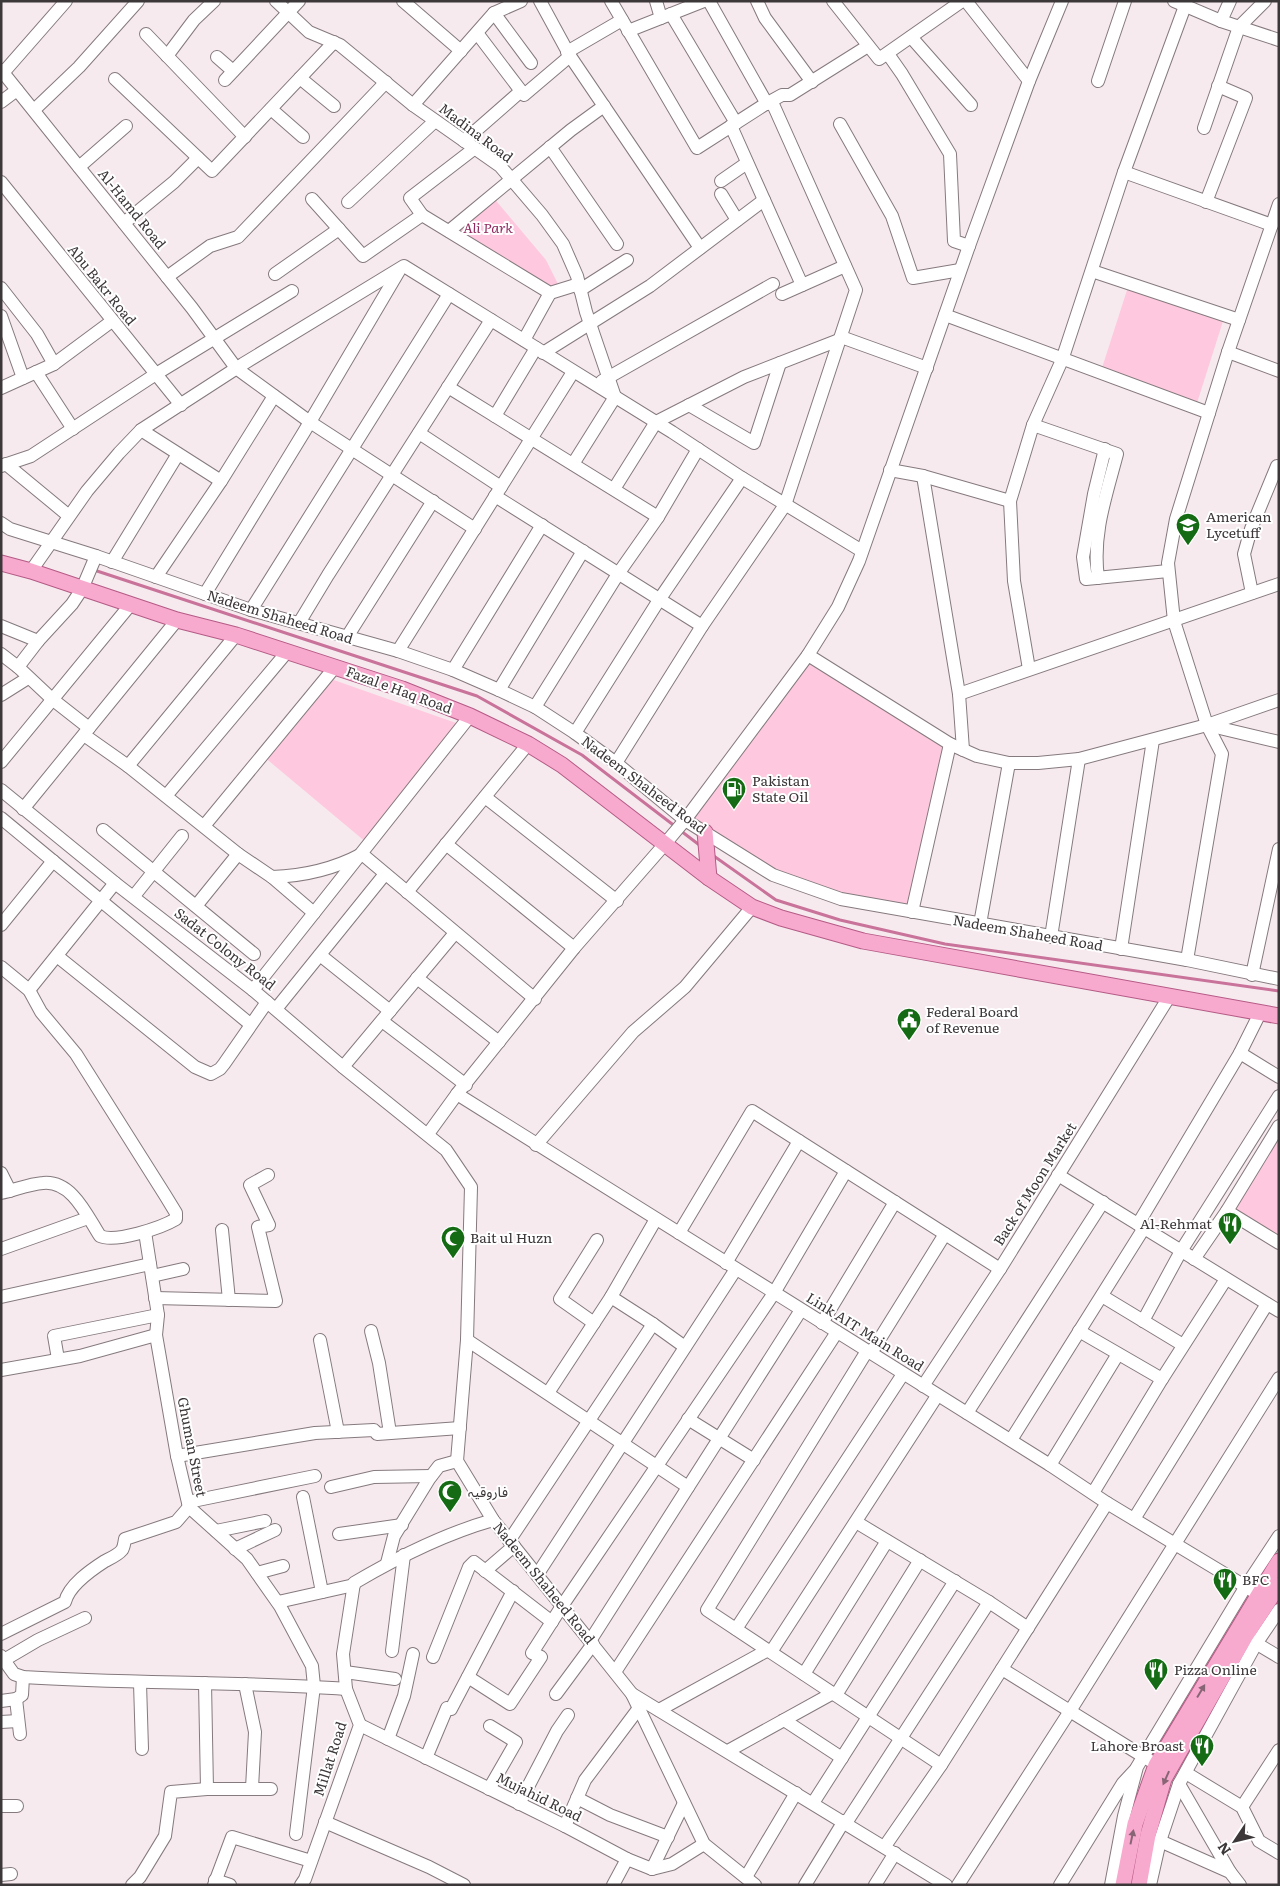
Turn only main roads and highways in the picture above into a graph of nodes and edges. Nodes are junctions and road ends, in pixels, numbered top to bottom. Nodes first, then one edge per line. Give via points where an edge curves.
1 (1, 563) edge
2 (705, 834) road end
3 (709, 878) junction
4 (1279, 1016) edge
5 (1279, 1561) edge
6 (1277, 1590) edge
7 (1149, 1884) edge
8 (1123, 1885) edge

1 - 3 main road, Fazal e Haq Road via 335,667 470,716 528,744 562,765 667,842
2 - 3 main road
3 - 4 main road, Fazal e Haq Road via 752,907 863,941
8 -> 5 main road via 1135,1824 1156,1765 1252,1590
6 -> 7 main road via 1251,1640 1164,1779 1148,1835

